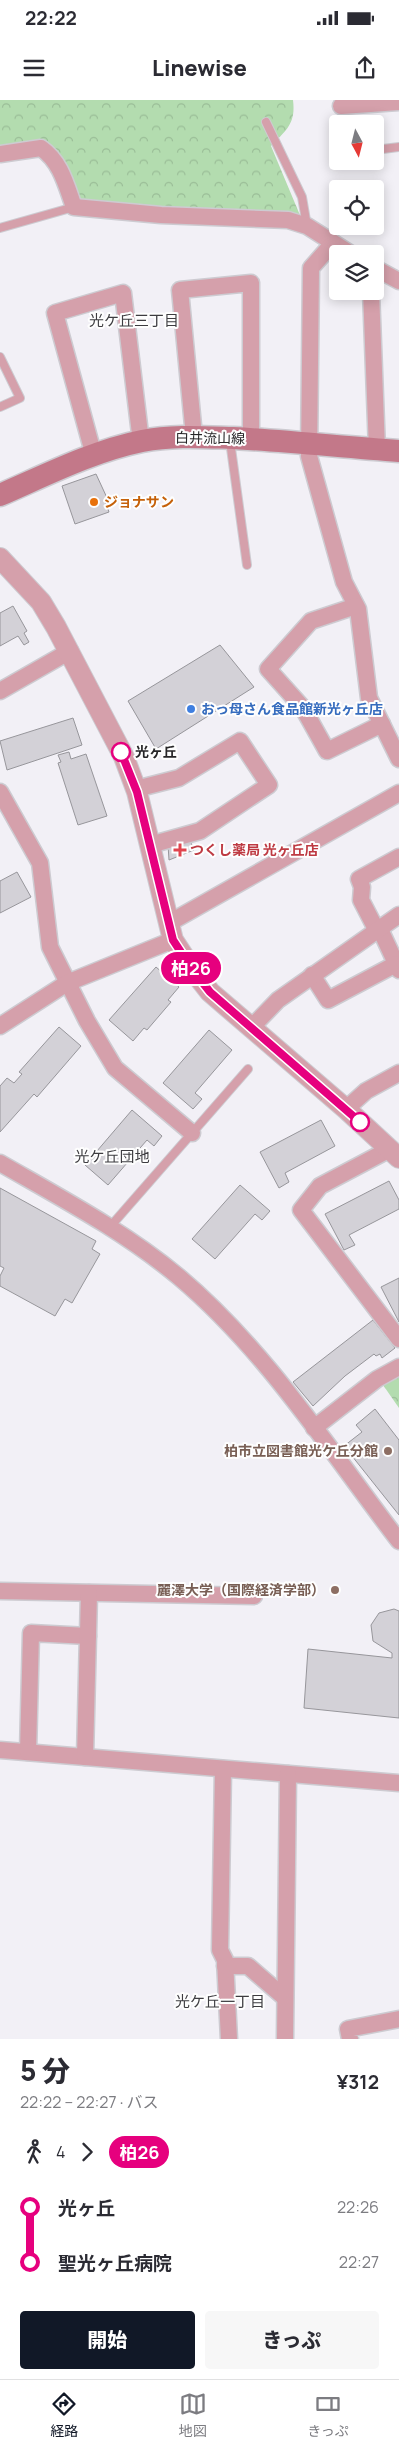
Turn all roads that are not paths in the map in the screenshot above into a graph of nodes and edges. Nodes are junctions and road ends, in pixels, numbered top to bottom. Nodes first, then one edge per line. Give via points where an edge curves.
1 (399, 102) edge
2 (341, 106) dead end
3 (266, 122) dead end
4 (399, 147) edge
5 (384, 149) edge
6 (0, 154) edge
7 (74, 207) junction
8 (307, 226) junction
9 (0, 228) edge
10 (333, 243) junction
11 (336, 245) edge
12 (384, 274) edge
13 (399, 281) edge
14 (371, 300) edge
15 (0, 357) edge
16 (0, 406) edge
17 (194, 436) junction
18 (240, 439) junction
19 (141, 442) junction
20 (309, 443) junction
21 (377, 450) junction
22 (399, 451) edge
23 (94, 456) junction
24 (0, 495) edge
25 (0, 558) edge
26 (247, 565) dead end
27 (356, 606) junction
28 (70, 651) junction
29 (0, 691) edge
30 (382, 724) junction
31 (399, 759) edge
32 (136, 789) junction
33 (0, 792) edge
34 (399, 793) edge
35 (150, 845) junction
36 (399, 856) edge
37 (399, 915) edge
38 (377, 928) junction
39 (171, 931) junction
40 (398, 967) edge
41 (312, 975) junction
42 (67, 983) junction
43 (0, 1026) edge
44 (251, 1028) junction
45 (248, 1069) dead end
46 (399, 1073) edge
47 (346, 1109) junction
48 (192, 1133) junction
49 (394, 1153) edge
50 (0, 1163) edge
51 (109, 1228) junction
52 (399, 1339) edge
53 (399, 1367) edge
54 (314, 1428) junction
55 (399, 1541) edge
56 (0, 1591) edge
57 (89, 1593) junction
58 (254, 1596) dead end
59 (88, 1636) junction
60 (0, 1750) edge
61 (28, 1752) junction
62 (86, 1757) junction
63 (224, 1769) junction
64 (288, 1774) junction
65 (399, 1783) edge
66 (225, 1966) junction
67 (285, 1998) junction
68 (399, 2019) edge
69 (229, 2039) edge
70 (285, 2039) edge
71 (350, 2039) edge

1 - 2 street
3 - 8 lane via 302,197
4 - 5 lane
6 - 7 street via 41,148 52,156 58,166
7 - 8 street via 161,215 288,220
7 - 9 lane
8 - 10 street
10 - 11 street
10 - 20 street via 311,268
12 - 13 street
14 - 21 street
15 - 16 lane via 20,398
17 - 18 main road, 白井流山線
17 - 18 street via 180,290 251,284
17 - 19 main road, 白井流山線
18 - 20 main road, 白井流山線
18 - 26 lane
19 - 23 main road, 白井流山線
19 - 23 street via 123,293 55,313
20 - 21 main road, 白井流山線
20 - 27 street via 309,456 344,582
21 - 22 main road, 白井流山線
23 - 24 main road, 白井流山線
25 - 28 street via 40,602
27 - 30 street via 369,698
27 - 30 street via 311,621 268,669 303,708 327,751
28 - 29 street
28 - 32 street via 124,757
30 - 31 street
32 - 35 street
32 - 35 street via 179,778 240,741 270,785 200,831
33 - 42 street via 40,863 50,947
34 - 39 street
35 - 39 street
36 - 38 street via 358,879 362,887 361,900
37 - 38 street
38 - 40 street
38 - 41 street
39 - 42 street
39 - 44 street via 192,969 210,992
40 - 41 street via 328,1000
41 - 44 street via 278,1000
42 - 43 street
42 - 48 street via 115,1068
44 - 47 street
45 - 48 lane
46 - 47 street via 366,1091
47 - 49 street
48 - 51 lane
49 - 52 street via 320,1186 301,1210
50 - 51 street
51 - 54 street via 178,1276 202,1298 264,1363
53 - 54 street via 377,1379
54 - 55 street
56 - 57 street
57 - 58 street
57 - 59 street
59 - 61 street via 31,1632
59 - 62 street
60 - 61 street
61 - 62 street
62 - 63 street
63 - 64 street
63 - 66 street via 220,1950
64 - 65 street
64 - 67 street
66 - 67 street via 248,1966
66 - 69 street
67 - 70 street
68 - 71 street via 348,2029

